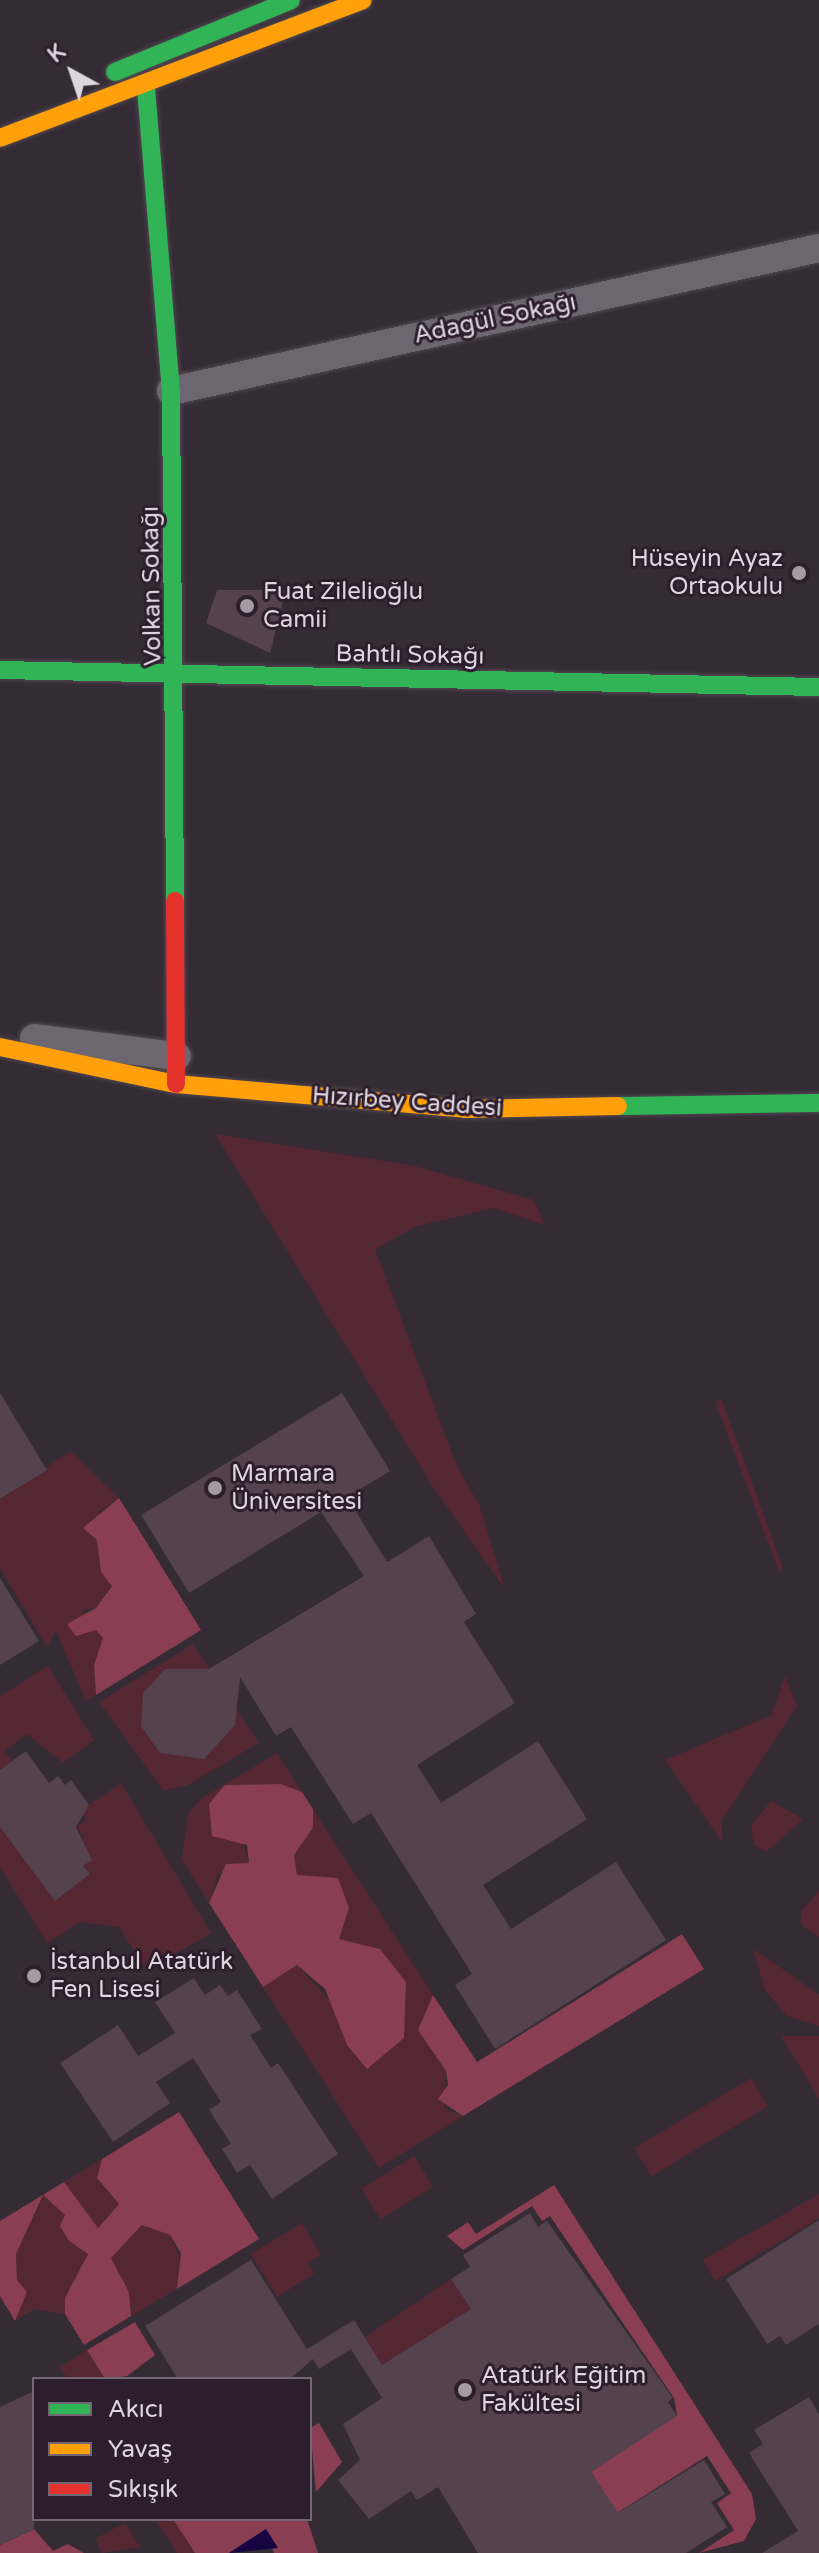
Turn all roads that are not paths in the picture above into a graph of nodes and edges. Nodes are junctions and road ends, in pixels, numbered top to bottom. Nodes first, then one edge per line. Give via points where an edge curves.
1 (291, 0) edge
2 (345, 3) edge
3 (73, 87) dead end
4 (146, 88) junction
5 (0, 138) edge
6 (819, 248) edge
7 (171, 391) junction
8 (0, 670) edge
9 (177, 675) junction
10 (819, 687) edge
11 (11, 1053) edge
12 (177, 1056) junction
13 (176, 1084) junction
14 (819, 1103) edge

1 - 3 street
2 - 4 street
4 - 5 street
4 - 7 street, Volkan Sokağı
6 - 7 street, Adagül Sokağı
7 - 9 street, Volkan Sokağı
8 - 9 street, Bahtlı Sokağı
9 - 10 street, Bahtlı Sokağı
9 - 12 street, Volkan Sokağı
11 - 12 street, Hızırbey Caddesi
11 - 13 street, Hızırbey Caddesi
12 - 13 street, Volkan Sokağı
13 - 14 street, Hızırbey Caddesi via 466,1109

